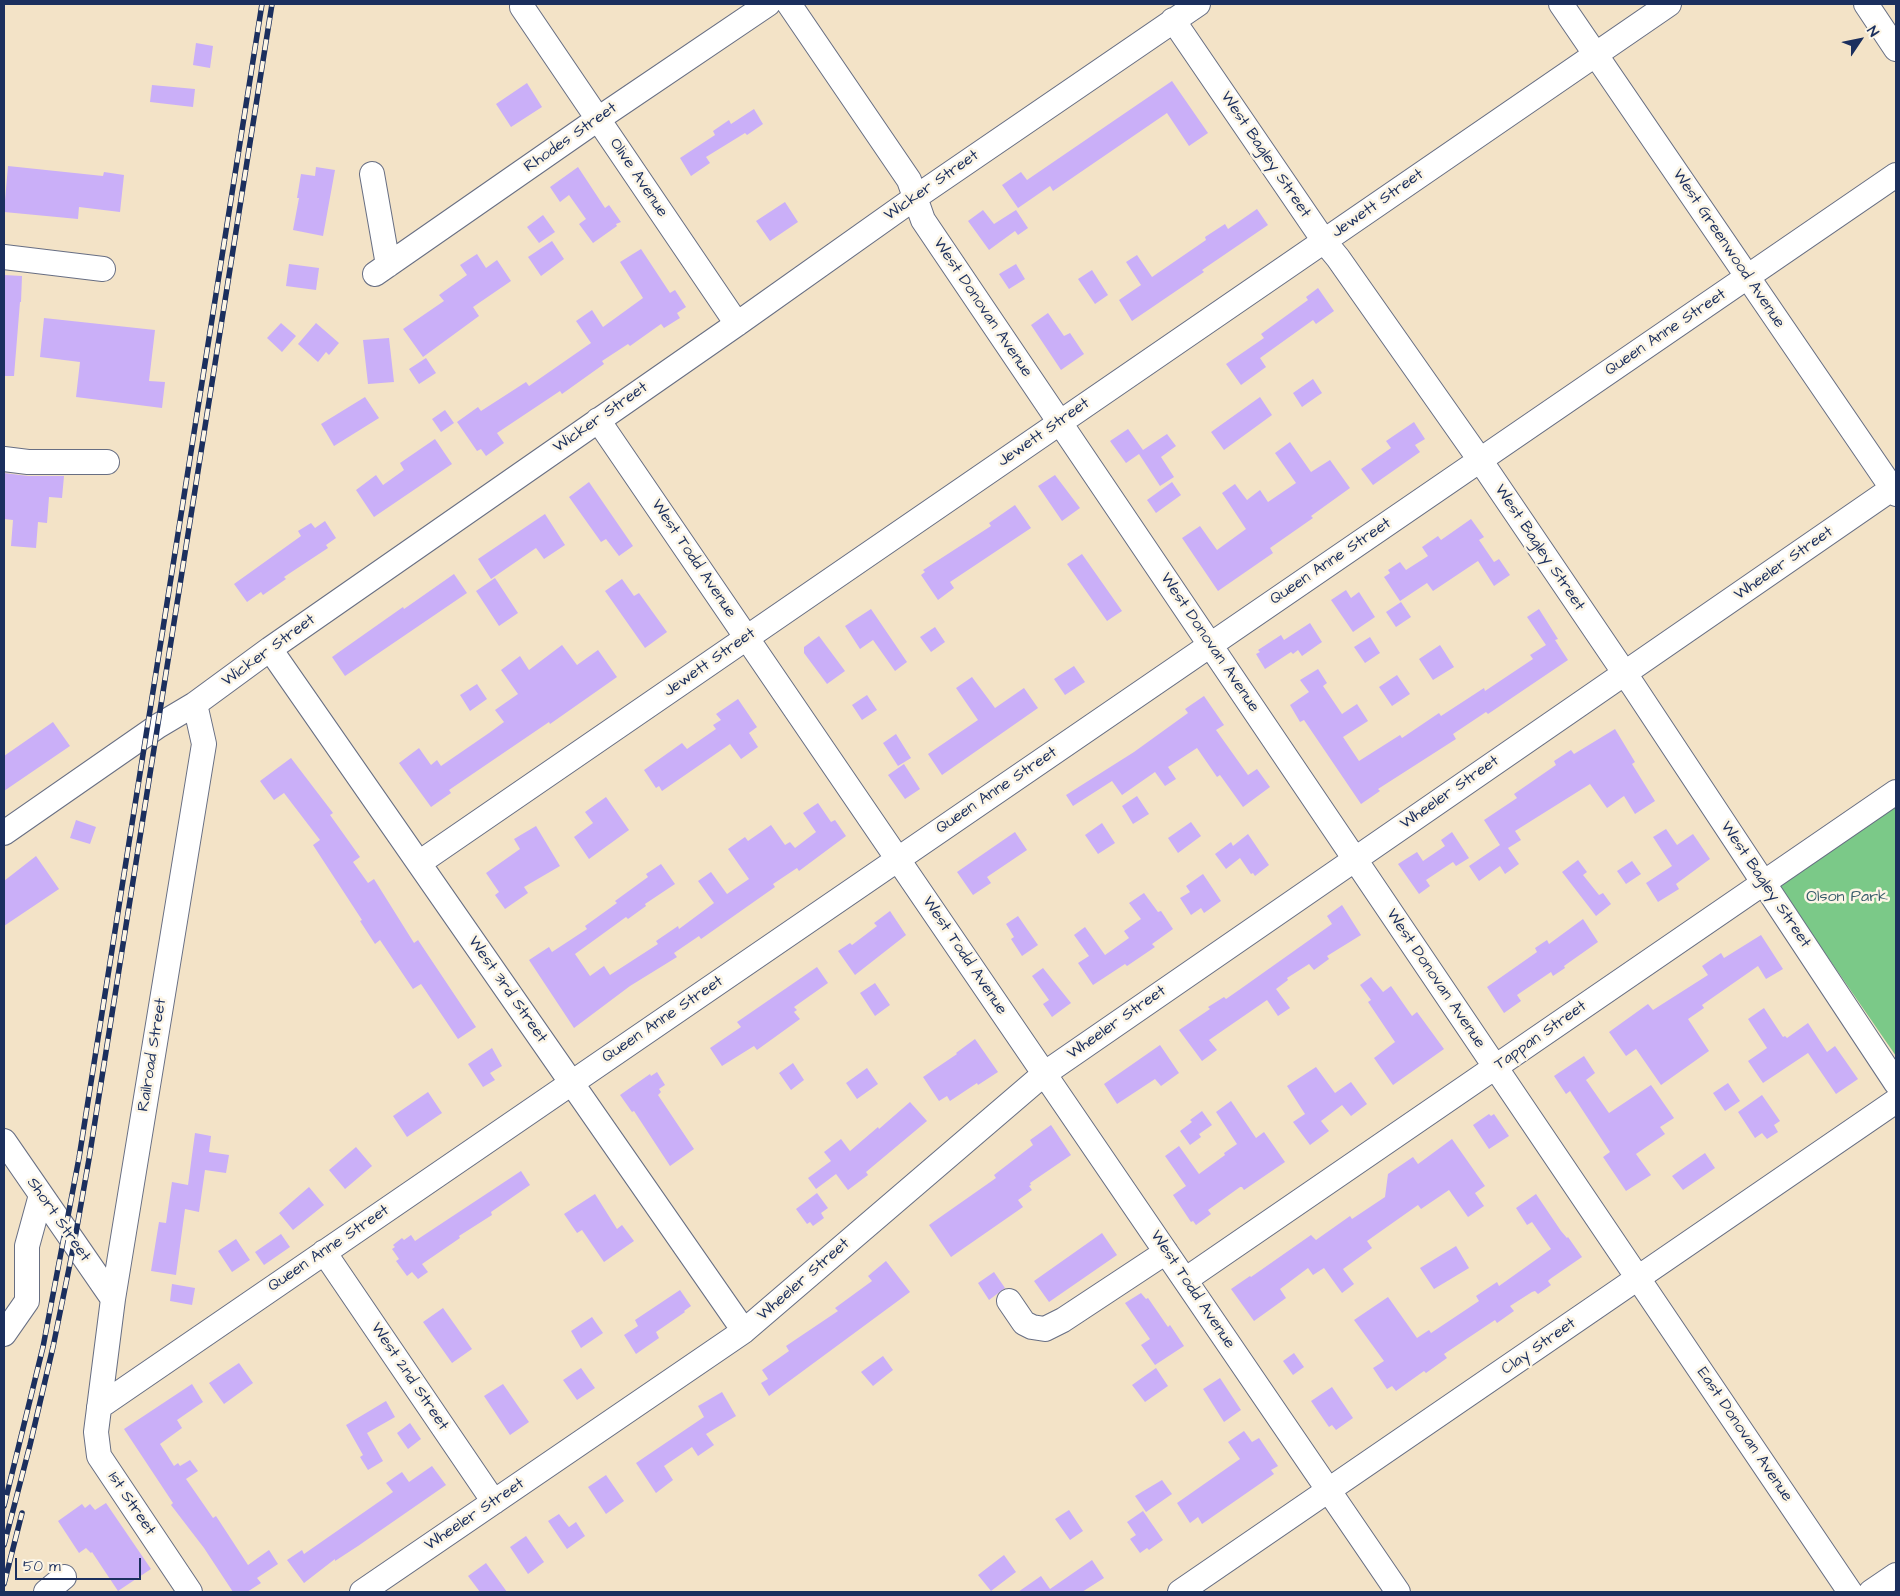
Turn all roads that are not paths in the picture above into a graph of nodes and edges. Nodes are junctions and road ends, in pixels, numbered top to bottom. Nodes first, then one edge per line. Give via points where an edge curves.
1 (768, 4) edge
2 (789, 4) edge
3 (1198, 4) edge
4 (1561, 4) edge
5 (1669, 4) edge
6 (1866, 4) edge
7 (522, 7) dead end
8 (1174, 20) junction
9 (1896, 49) edge
10 (1595, 54) junction
11 (598, 118) junction
12 (372, 174) dead end
13 (1896, 175) edge
14 (916, 197) junction
15 (1324, 241) junction
16 (4, 257) edge
17 (102, 269) dead end
18 (1748, 277) junction
19 (737, 324) junction
20 (598, 420) junction
21 (1060, 422) junction
22 (4, 459) edge
23 (1480, 460) junction
24 (107, 462) dead end
25 (1895, 490) edge
26 (747, 638) junction
27 (1210, 645) junction
28 (270, 649) junction
29 (1624, 674) junction
30 (195, 704) junction
31 (1896, 792) edge
32 (4, 833) edge
33 (898, 859) junction
34 (1355, 860) junction
35 (419, 863) junction
36 (1763, 883) junction
37 (1495, 1068) junction
38 (1044, 1074) junction
39 (571, 1083) junction
40 (1896, 1083) edge
41 (1896, 1101) edge
42 (4, 1140) edge
43 (41, 1195) junction
44 (324, 1252) junction
45 (1166, 1252) junction
46 (1638, 1279) junction
47 (1185, 1280) junction
48 (113, 1299) junction
49 (1009, 1300) dead end
50 (744, 1331) junction
51 (4, 1334) edge
52 (98, 1407) junction
53 (1329, 1491) junction
54 (494, 1502) junction
55 (1896, 1575) edge
56 (64, 1577) dead end
57 (185, 1590) edge
58 (46, 1592) edge
59 (362, 1592) edge
60 (1180, 1592) edge
61 (1398, 1592) edge
62 (1850, 1592) edge
63 (1870, 1592) edge

1 - 11 street, Rhodes Street
2 - 14 street, West Donovan Avenue via 909,180
3 - 8 street, Wicker Street
4 - 10 street, West Greenwood Avenue
5 - 10 street, Jewett Street
6 - 9 street
7 - 11 street, Olive Avenue
8 - 14 street, Wicker Street
8 - 15 street, West Bagley Street
10 - 15 street, Jewett Street
10 - 18 street, West Greenwood Avenue
11 - 12 street, Rhodes Street via 382,269
11 - 19 street, Olive Avenue
13 - 18 street, Queen Anne Street
14 - 19 street, Wicker Street
14 - 21 street, West Donovan Avenue via 923,220
15 - 21 street, Jewett Street
15 - 23 street, West Bagley Street
16 - 17 street
18 - 23 street, Queen Anne Street
18 - 25 street, West Greenwood Avenue
19 - 20 street, Wicker Street
20 - 26 street, West Todd Avenue
20 - 28 street, Wicker Street
21 - 26 street, Jewett Street
21 - 27 street, West Donovan Avenue
22 - 24 street
23 - 27 street, Queen Anne Street
23 - 29 street, West Bagley Street
25 - 29 street, Wheeler Street
26 - 33 street, West Todd Avenue
26 - 35 street, Jewett Street
27 - 33 street, Queen Anne Street
27 - 34 street, West Donovan Avenue
28 - 30 street, Wicker Street
28 - 35 street, West 3rd Street
29 - 34 street, Wheeler Street
29 - 36 street, West Bagley Street
30 - 32 street, Wicker Street
30 - 48 street, Railroad Street via 204,744
31 - 36 street, Tappan Street
33 - 38 street, West Todd Avenue
33 - 39 street, Queen Anne Street
34 - 37 street, West Donovan Avenue
34 - 38 street, Wheeler Street
35 - 39 street, West 3rd Street
36 - 37 street, Tappan Street
36 - 40 street, West Bagley Street
37 - 46 street, West Donovan Avenue
37 - 47 street, Tappan Street
38 - 45 street, West Todd Avenue
38 - 50 street, Wheeler Street
39 - 44 street, Queen Anne Street
39 - 50 street, West 3rd Street
41 - 46 street, Clay Street
42 - 43 street, Short Street
43 - 48 street, Short Street
43 - 51 street via 27,1246 27,1301
44 - 52 street, Queen Anne Street
44 - 54 street, West 2nd Street
45 - 47 street, West Todd Avenue
45 - 49 street via 1045,1329 1024,1323
46 - 53 street, Clay Street
46 - 62 street, East Donovan Avenue
47 - 53 street, West Todd Avenue
48 - 52 street, Railroad Street
50 - 54 street, Wheeler Street
52 - 57 street, 1st Street via 96,1432 99,1456
53 - 60 street, Clay Street
53 - 61 street, West Todd Avenue
54 - 59 street, Wheeler Street
55 - 63 street
56 - 58 street

